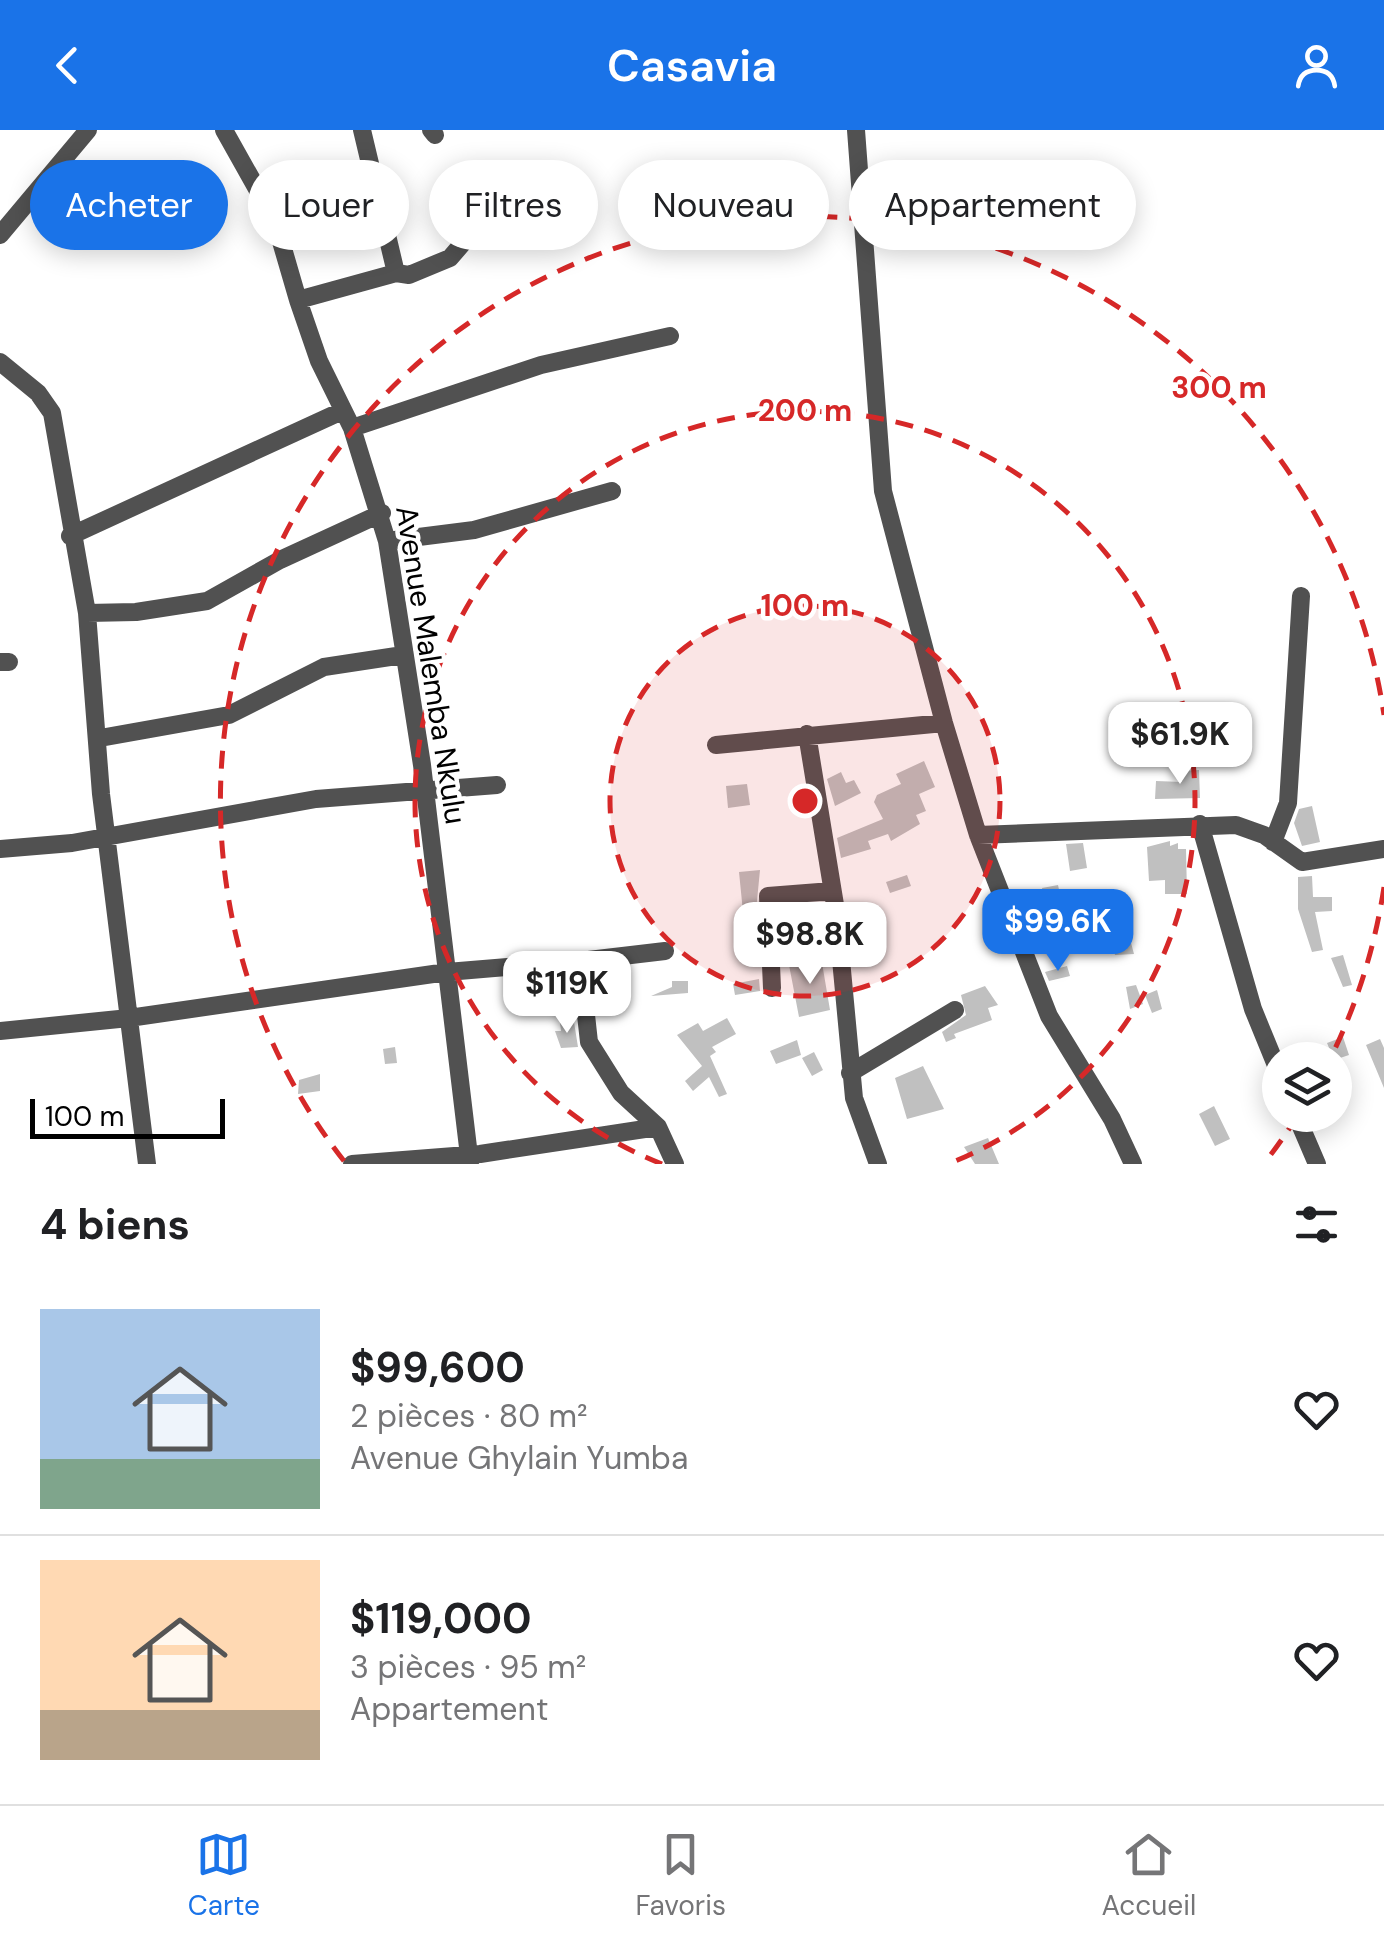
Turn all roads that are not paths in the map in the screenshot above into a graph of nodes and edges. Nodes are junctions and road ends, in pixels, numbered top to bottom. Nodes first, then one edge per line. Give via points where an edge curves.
1 (88, 130) edge
2 (224, 130) edge
3 (362, 130) edge
4 (856, 130) edge
5 (0, 236) edge
6 (457, 250) edge
7 (396, 273) junction
8 (298, 300) junction
9 (670, 336) dead end
10 (0, 362) edge
11 (342, 410) junction
12 (352, 428) junction
13 (612, 492) dead end
14 (382, 513) junction
15 (70, 536) junction
16 (387, 542) junction
17 (1301, 596) dead end
18 (88, 613) junction
19 (403, 655) junction
20 (944, 723) junction
21 (807, 734) junction
22 (100, 738) junction
23 (716, 745) dead end
24 (497, 785) dead end
25 (424, 791) junction
26 (1200, 824) junction
27 (108, 836) junction
28 (978, 836) junction
29 (1274, 842) junction
30 (0, 849) edge
31 (1384, 849) edge
32 (832, 891) junction
33 (666, 951) dead end
34 (580, 961) junction
35 (447, 972) junction
36 (772, 988) dead end
37 (954, 1010) dead end
38 (129, 1018) junction
39 (0, 1031) edge
40 (1267, 1042) edge
41 (850, 1073) junction
42 (658, 1127) junction
43 (1303, 1132) edge
44 (470, 1160) edge
45 (147, 1164) edge
46 (352, 1164) edge
47 (676, 1164) edge
48 (878, 1164) edge
49 (1133, 1164) edge
50 (1317, 1164) edge

1 - 5 street
2 - 8 street, Avenue Malemba Nkulu via 275,220
3 - 7 street
4 - 20 street via 883,491
6 - 7 street via 409,275
7 - 8 street
8 - 11 street, Avenue Malemba Nkulu
9 - 12 street via 541,365
10 - 15 street via 52,413
11 - 12 street, Avenue Malemba Nkulu
11 - 15 street
12 - 14 street, Avenue Malemba Nkulu
13 - 16 street via 474,530
14 - 16 street, Avenue Malemba Nkulu
14 - 18 street via 206,600
15 - 18 street
16 - 19 street, Avenue Malemba Nkulu
17 - 29 street via 1288,803
18 - 22 street
19 - 22 street via 324,666 229,716
19 - 25 street, Avenue Malemba Nkulu
20 - 21 street
20 - 28 street
21 - 23 street
21 - 32 street
22 - 27 street
24 - 25 street
25 - 27 street via 316,799
25 - 35 street, Avenue Malemba Nkulu
26 - 28 street
26 - 29 street via 1240,826
26 - 40 street
27 - 30 street
27 - 38 street
28 - 49 street via 1049,1016
29 - 31 street via 1302,862
32 - 36 street via 768,896
32 - 41 street
33 - 34 street
34 - 35 street
34 - 42 street via 590,1042 621,1093
35 - 38 street
35 - 44 street, Avenue Malemba Nkulu
37 - 41 street
38 - 39 street
38 - 45 street
41 - 48 street
42 - 44 street
42 - 47 street
43 - 50 street
44 - 46 street

